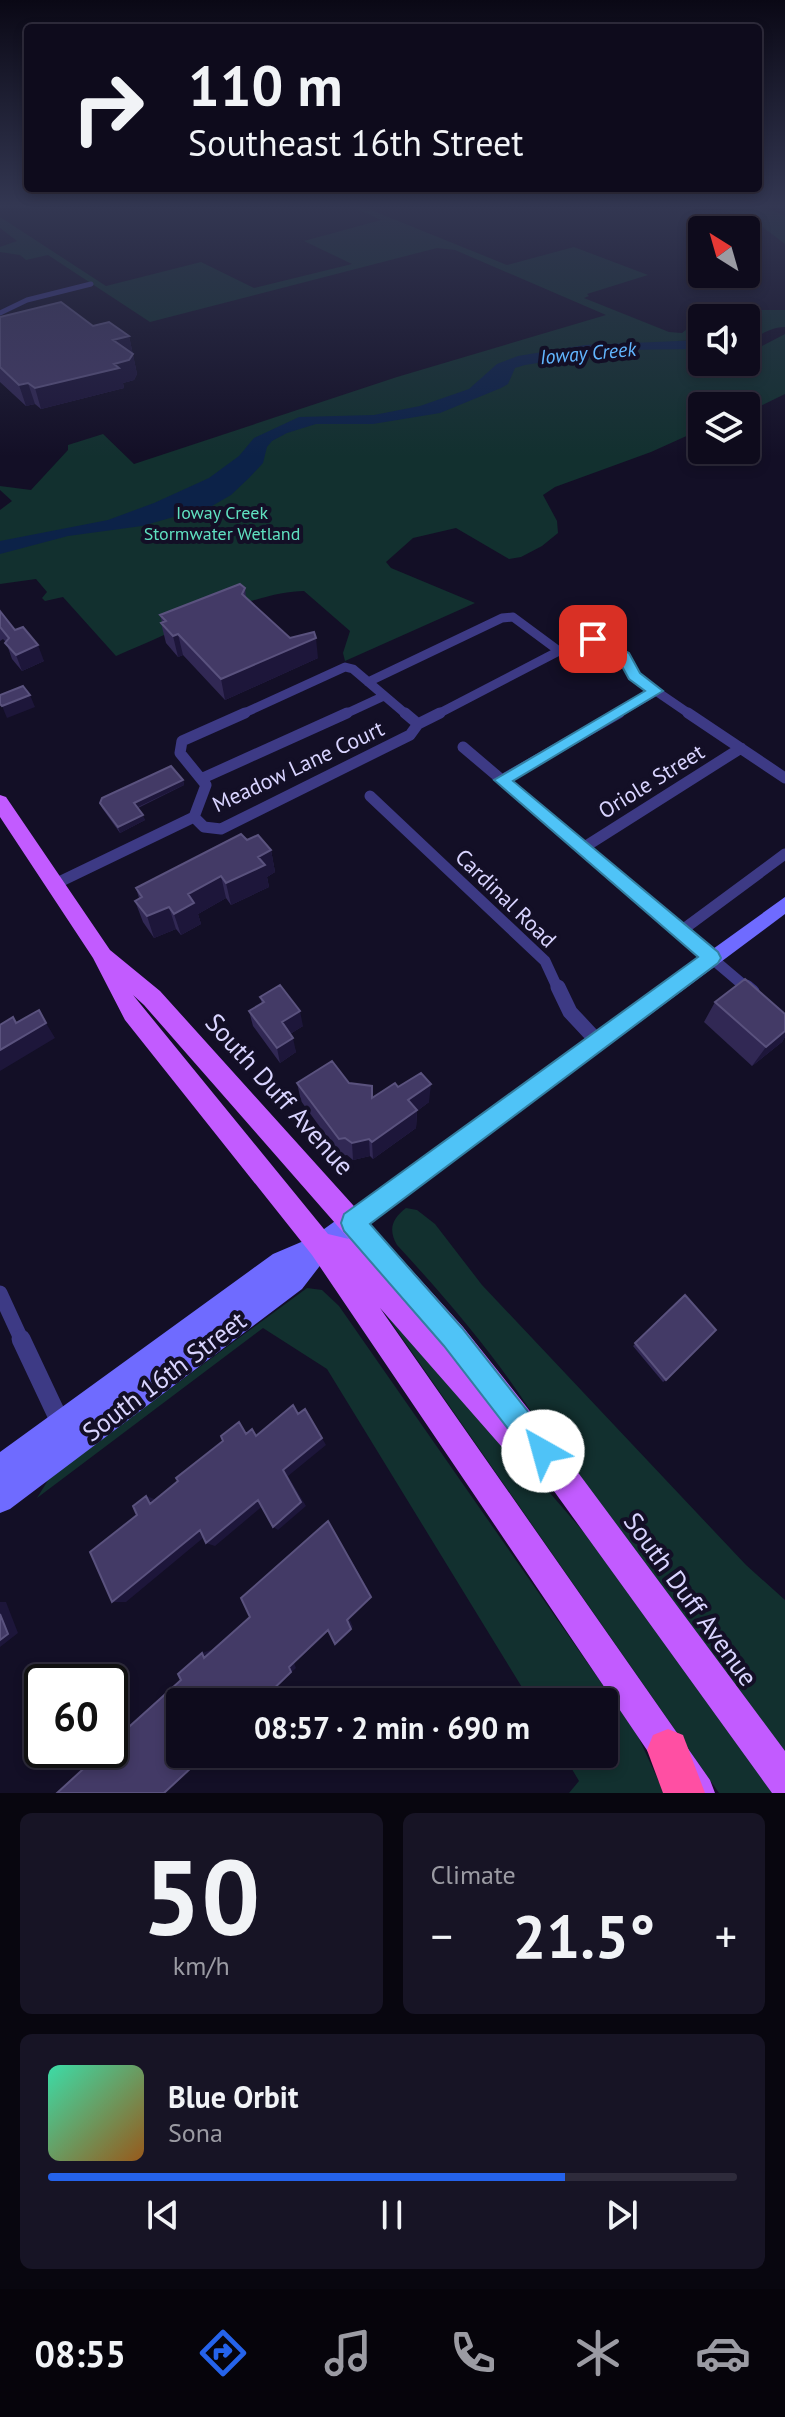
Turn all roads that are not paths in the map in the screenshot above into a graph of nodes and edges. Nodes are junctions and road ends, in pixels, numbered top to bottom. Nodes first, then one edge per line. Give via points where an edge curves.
1 (68, 290) edge
2 (0, 313) edge
3 (559, 651) junction
4 (368, 682) junction
5 (656, 691) junction
6 (384, 696) junction
7 (418, 724) junction
8 (463, 747) dead end
9 (741, 748) junction
10 (203, 778) junction
11 (785, 778) edge
12 (502, 780) junction
13 (370, 796) dead end
14 (0, 802) edge
15 (194, 817) junction
16 (583, 848) junction
17 (785, 854) edge
18 (55, 884) junction
19 (785, 904) edge
20 (681, 931) junction
21 (101, 953) junction
22 (711, 958) junction
23 (762, 1000) edge
24 (598, 1042) junction
25 (352, 1223) junction
26 (321, 1246) junction
27 (0, 1293) edge
28 (61, 1424) junction
29 (0, 1468) edge
30 (0, 1499) edge
31 (601, 1529) junction
32 (668, 1750) junction
33 (785, 1780) edge
34 (684, 1793) edge
35 (697, 1793) edge

1 - 2 street
3 - 4 street via 513,617 502,618
3 - 5 street, Meadow Lane Court via 593,639 624,656 634,676
3 - 7 street, Meadow Lane Court
4 - 6 street, Meadow Lane Court
4 - 10 street, Meadow Lane Court via 345,667 182,741 180,753
5 - 9 street, Meadow Lane Court
5 - 12 street
6 - 7 street, Meadow Lane Court
6 - 10 street, Meadow Lane Court
7 - 15 street, Meadow Lane Court via 410,735 221,829 204,827
8 - 12 street
9 - 11 street, Meadow Lane Court
9 - 16 street, Oriole Street
10 - 15 street, Meadow Lane Court via 206,785
12 - 16 street
13 - 24 street, Cardinal Road via 545,961 570,1012
14 - 18 main road, South Duff Avenue
15 - 18 street, Meadow Lane Court
16 - 20 street
17 - 20 street
18 - 21 main road, South Duff Avenue
19 - 22 main road, South 16th Street
20 - 22 street
21 - 25 main road, South Duff Avenue via 152,998
21 - 26 main road, South Duff Avenue via 133,1013
22 - 23 street
22 - 24 main road, South 16th Street
24 - 25 main road, South 16th Street
25 - 26 main road, South 16th Street
25 - 31 main road, South Duff Avenue via 453,1337
26 - 28 main road, South 16th Street via 281,1262
26 - 30 main road, South 16th Street via 293,1280
26 - 31 main road via 341,1249 362,1267
26 - 32 main road, South Duff Avenue
27 - 28 street
28 - 29 main road, South 16th Street
31 - 33 main road, South Duff Avenue
32 - 34 highway
32 - 35 main road, South Duff Avenue

